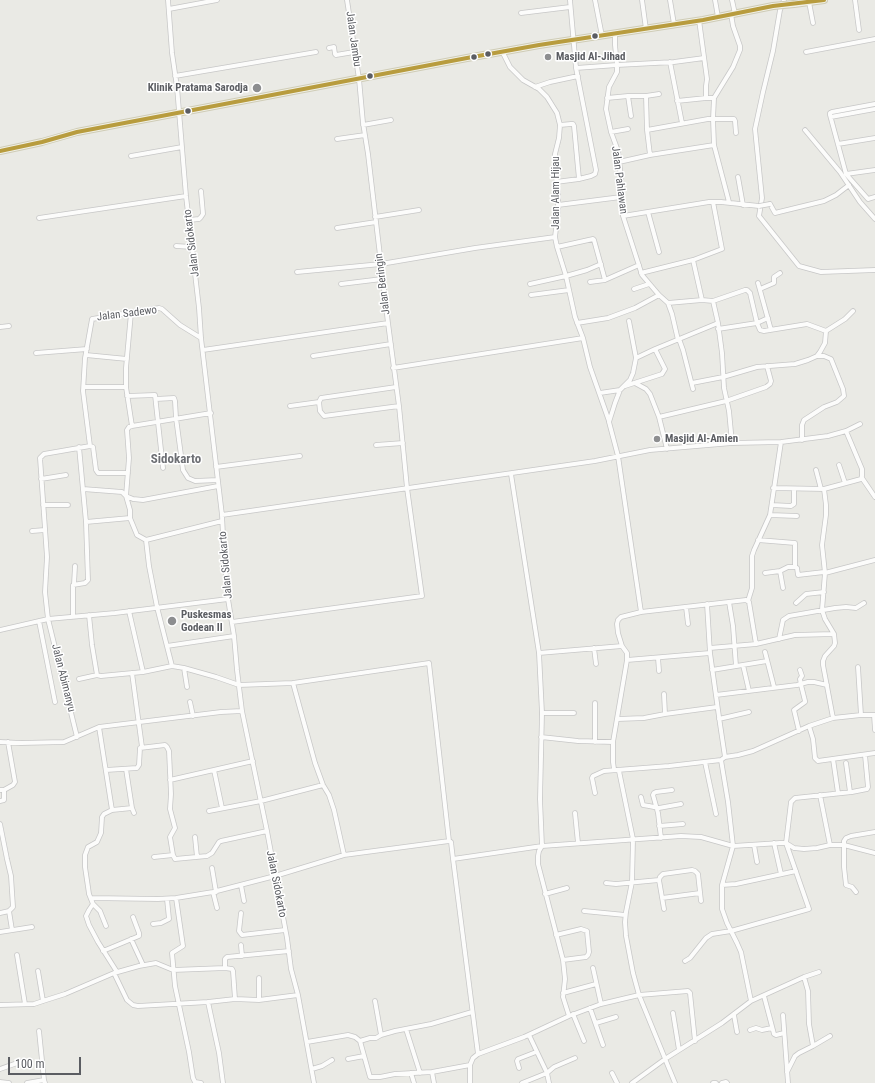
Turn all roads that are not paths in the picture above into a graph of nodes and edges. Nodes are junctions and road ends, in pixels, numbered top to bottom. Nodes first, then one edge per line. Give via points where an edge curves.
1 (168, 0) edge
2 (217, 0) edge
3 (347, 0) edge
4 (570, 0) edge
5 (595, 0) edge
6 (642, 0) edge
7 (670, 0) edge
8 (715, 0) edge
9 (732, 0) edge
10 (784, 0) edge
11 (824, 0) edge
12 (855, 0) edge
13 (809, 2) junction
14 (570, 7) junction
15 (169, 9) junction
16 (521, 13) dead end
17 (733, 14) junction
18 (718, 17) junction
19 (699, 20) junction
20 (813, 23) dead end
21 (674, 24) junction
22 (646, 29) junction
23 (859, 30) dead end
24 (615, 34) junction
25 (602, 36) junction
26 (574, 39) junction
27 (875, 39) edge
28 (329, 48) dead end
29 (502, 51) junction
30 (316, 52) dead end
31 (354, 52) junction
32 (806, 52) dead end
33 (704, 58) junction
34 (670, 62) junction
35 (617, 65) junction
36 (576, 68) junction
37 (175, 76) junction
38 (578, 76) junction
39 (359, 79) junction
40 (535, 87) junction
41 (659, 94) dead end
42 (628, 96) junction
43 (646, 96) junction
44 (607, 98) junction
45 (711, 98) junction
46 (678, 101) junction
47 (875, 104) edge
48 (875, 109) edge
49 (179, 113) junction
50 (631, 116) dead end
51 (830, 117) junction
52 (711, 119) junction
53 (391, 120) dead end
54 (682, 124) junction
55 (363, 125) junction
56 (560, 125) junction
57 (628, 129) dead end
58 (647, 130) junction
59 (805, 130) dead end
60 (611, 132) junction
61 (736, 133) dead end
62 (365, 135) junction
63 (875, 138) edge
64 (337, 139) dead end
65 (838, 144) junction
66 (714, 145) junction
67 (182, 147) junction
68 (0, 151) edge
69 (650, 155) junction
70 (131, 156) dead end
71 (619, 162) junction
72 (875, 170) edge
73 (846, 174) junction
74 (738, 177) dead end
75 (579, 179) junction
76 (556, 182) junction
77 (849, 186) junction
78 (201, 191) dead end
79 (186, 196) junction
80 (622, 197) junction
81 (875, 197) edge
82 (713, 202) junction
83 (729, 202) junction
84 (558, 205) junction
85 (743, 205) junction
86 (419, 210) dead end
87 (648, 212) junction
88 (623, 216) junction
89 (40, 218) dead end
90 (376, 219) junction
91 (875, 219) edge
92 (189, 220) junction
93 (337, 228) dead end
94 (555, 237) junction
95 (176, 246) dead end
96 (192, 247) junction
97 (556, 247) junction
98 (659, 252) dead end
99 (693, 260) junction
100 (381, 264) junction
101 (601, 264) junction
102 (639, 264) junction
103 (875, 270) edge
104 (296, 272) dead end
105 (780, 272) dead end
106 (641, 273) junction
107 (566, 276) junction
108 (382, 279) junction
109 (605, 280) junction
110 (590, 282) dead end
111 (758, 283) dead end
112 (341, 284) dead end
113 (530, 284) dead end
114 (649, 284) junction
115 (634, 289) dead end
116 (760, 289) junction
117 (568, 290) junction
118 (531, 295) dead end
119 (658, 295) junction
120 (702, 300) junction
121 (713, 301) junction
122 (668, 303) junction
123 (853, 311) dead end
124 (131, 313) junction
125 (768, 318) junction
126 (629, 321) dead end
127 (757, 322) junction
128 (388, 323) junction
129 (578, 323) junction
130 (718, 323) junction
131 (9, 326) dead end
132 (0, 327) edge
133 (718, 329) junction
134 (771, 330) junction
135 (826, 331) junction
136 (201, 338) junction
137 (583, 338) junction
138 (678, 339) junction
139 (390, 344) junction
140 (87, 349) junction
141 (655, 349) junction
142 (203, 350) junction
143 (36, 353) dead end
144 (86, 355) junction
145 (312, 356) dead end
146 (817, 356) junction
147 (636, 358) junction
148 (127, 359) junction
149 (767, 366) junction
150 (393, 368) junction
151 (723, 377) junction
152 (635, 383) junction
153 (692, 383) junction
154 (624, 386) junction
155 (84, 387) junction
156 (126, 387) junction
157 (396, 387) junction
158 (693, 389) dead end
159 (620, 390) junction
160 (600, 393) junction
161 (127, 396) junction
162 (156, 399) junction
163 (319, 402) junction
164 (726, 402) junction
165 (290, 406) dead end
166 (399, 406) junction
167 (211, 413) junction
168 (660, 417) junction
169 (176, 418) junction
170 (157, 422) junction
171 (609, 422) junction
172 (860, 424) dead end
173 (132, 426) junction
174 (846, 431) junction
175 (802, 440) junction
176 (781, 442) junction
177 (403, 443) junction
178 (732, 443) junction
179 (376, 445) dead end
180 (90, 446) junction
181 (79, 448) junction
182 (666, 449) junction
183 (300, 456) dead end
184 (618, 456) junction
185 (839, 465) dead end
186 (216, 467) junction
187 (163, 468) dead end
188 (816, 470) dead end
189 (128, 474) junction
190 (511, 474) junction
191 (66, 475) dead end
192 (862, 478) junction
193 (41, 479) junction
194 (218, 480) junction
195 (845, 483) junction
196 (218, 486) junction
197 (407, 488) junction
198 (773, 488) junction
199 (83, 489) junction
200 (794, 489) junction
201 (822, 489) junction
202 (126, 496) junction
203 (875, 497) edge
204 (43, 505) junction
205 (68, 505) dead end
206 (772, 505) junction
207 (222, 515) junction
208 (770, 515) junction
209 (797, 516) dead end
210 (130, 518) junction
211 (222, 521) junction
212 (86, 522) junction
213 (45, 530) junction
214 (32, 531) dead end
215 (146, 540) junction
216 (758, 540) junction
217 (875, 560) edge
218 (75, 566) dead end
219 (795, 567) junction
220 (780, 571) junction
221 (824, 572) junction
222 (765, 573) dead end
223 (74, 584) junction
224 (783, 588) dead end
225 (824, 592) junction
226 (228, 599) junction
227 (748, 601) junction
228 (729, 602) junction
229 (796, 603) dead end
230 (864, 603) dead end
231 (707, 604) junction
232 (157, 607) junction
233 (686, 607) junction
234 (822, 610) junction
235 (129, 611) junction
236 (641, 612) junction
237 (89, 615) junction
238 (73, 616) junction
239 (48, 619) junction
240 (39, 621) junction
241 (232, 622) junction
242 (688, 624) dead end
243 (0, 630) edge
244 (834, 634) junction
245 (234, 636) junction
246 (779, 639) junction
247 (756, 644) junction
248 (167, 646) junction
249 (622, 646) junction
250 (735, 646) junction
251 (594, 648) junction
252 (710, 651) junction
253 (765, 652) dead end
254 (539, 653) junction
255 (658, 658) junction
256 (627, 660) junction
257 (767, 661) junction
258 (596, 664) dead end
259 (743, 665) junction
260 (172, 666) junction
261 (736, 666) junction
262 (858, 667) dead end
263 (184, 668) junction
264 (712, 670) junction
265 (800, 670) dead end
266 (659, 671) dead end
267 (143, 672) junction
268 (132, 673) junction
269 (96, 675) junction
270 (79, 679) dead end
271 (293, 683) junction
272 (801, 683) junction
273 (239, 685) junction
274 (827, 685) junction
275 (187, 687) dead end
276 (774, 687) junction
277 (749, 691) junction
278 (664, 694) dead end
279 (716, 695) junction
280 (55, 702) dead end
281 (190, 702) dead end
282 (595, 703) dead end
283 (718, 707) junction
284 (242, 711) junction
285 (748, 712) dead end
286 (542, 713) junction
287 (574, 713) dead end
288 (665, 714) junction
289 (861, 715) junction
290 (874, 715) edge
291 (193, 716) junction
292 (833, 718) junction
293 (618, 719) junction
294 (719, 720) junction
295 (139, 723) junction
296 (809, 726) junction
297 (99, 727) junction
298 (875, 730) edge
299 (799, 731) junction
300 (77, 737) junction
301 (541, 737) junction
302 (0, 742) edge
303 (8, 742) junction
304 (595, 742) junction
305 (613, 742) junction
306 (142, 747) junction
307 (875, 753) edge
308 (865, 755) junction
309 (725, 757) junction
310 (833, 759) junction
311 (721, 760) junction
312 (253, 761) junction
313 (705, 762) junction
314 (846, 763) dead end
315 (126, 769) junction
316 (106, 770) junction
317 (214, 770) junction
318 (614, 770) junction
319 (619, 770) junction
320 (170, 780) junction
321 (323, 785) junction
322 (2, 790) edge
323 (672, 790) dead end
324 (850, 792) junction
325 (595, 793) dead end
326 (838, 793) junction
327 (820, 795) junction
328 (641, 797) dead end
329 (0, 801) edge
330 (261, 801) junction
331 (681, 804) dead end
332 (656, 807) junction
333 (132, 808) junction
334 (222, 808) junction
335 (112, 810) junction
336 (209, 812) dead end
337 (134, 813) dead end
338 (575, 813) dead end
339 (716, 814) dead end
340 (0, 824) edge
341 (683, 824) dead end
342 (659, 826) junction
343 (267, 831) junction
344 (875, 832) edge
345 (195, 838) dead end
346 (661, 838) junction
347 (633, 839) junction
348 (449, 841) junction
349 (578, 843) junction
350 (774, 843) junction
351 (786, 843) junction
352 (754, 845) junction
353 (830, 845) junction
354 (844, 845) junction
355 (542, 846) junction
356 (733, 846) junction
357 (875, 853) edge
358 (172, 855) junction
359 (344, 855) junction
360 (154, 857) dead end
361 (197, 857) junction
362 (453, 859) junction
363 (0, 860) edge
364 (7, 860) junction
365 (757, 862) dead end
366 (212, 868) dead end
367 (796, 871) junction
368 (781, 874) junction
369 (275, 876) junction
370 (659, 880) junction
371 (632, 882) junction
372 (606, 883) dead end
373 (241, 885) junction
374 (722, 885) junction
375 (567, 888) dead end
376 (215, 892) junction
377 (856, 892) dead end
378 (700, 893) junction
379 (545, 894) junction
380 (91, 898) junction
381 (176, 898) junction
382 (662, 898) junction
383 (167, 899) junction
384 (244, 900) dead end
385 (701, 901) dead end
386 (93, 904) junction
387 (217, 908) dead end
388 (664, 909) dead end
389 (9, 911) junction
390 (584, 911) dead end
391 (241, 912) dead end
392 (0, 913) edge
393 (625, 915) junction
394 (133, 917) dead end
395 (153, 924) dead end
396 (106, 926) dead end
397 (32, 927) dead end
398 (12, 930) junction
399 (285, 930) junction
400 (731, 931) junction
401 (0, 932) edge
402 (556, 935) junction
403 (131, 940) junction
404 (241, 945) dead end
405 (103, 951) junction
406 (289, 951) junction
407 (17, 955) dead end
408 (242, 956) junction
409 (563, 960) junction
410 (685, 961) dead end
411 (143, 965) junction
412 (225, 968) junction
413 (593, 968) dead end
414 (173, 970) junction
415 (38, 971) dead end
416 (116, 972) junction
417 (819, 972) dead end
418 (804, 977) junction
419 (259, 978) dead end
420 (596, 984) junction
421 (563, 993) junction
422 (298, 995) junction
423 (639, 995) junction
424 (764, 996) junction
425 (235, 999) junction
426 (259, 1000) junction
427 (44, 1001) junction
428 (375, 1001) dead end
429 (751, 1001) junction
430 (208, 1002) junction
431 (179, 1003) junction
432 (25, 1004) junction
433 (600, 1004) junction
434 (0, 1005) edge
435 (590, 1008) junction
436 (472, 1012) junction
437 (672, 1013) dead end
438 (734, 1014) junction
439 (571, 1015) junction
440 (783, 1015) dead end
441 (616, 1017) dead end
442 (596, 1024) junction
443 (406, 1028) junction
444 (772, 1028) junction
445 (750, 1030) dead end
446 (39, 1031) dead end
447 (737, 1032) dead end
448 (784, 1033) junction
449 (382, 1035) junction
450 (529, 1035) junction
451 (830, 1036) dead end
452 (584, 1040) dead end
453 (360, 1041) junction
454 (695, 1041) junction
455 (307, 1042) junction
456 (604, 1045) dead end
457 (813, 1046) junction
458 (679, 1050) junction
459 (536, 1052) junction
460 (478, 1054) junction
461 (364, 1056) junction
462 (575, 1058) dead end
463 (348, 1059) dead end
464 (665, 1059) junction
465 (332, 1060) dead end
466 (23, 1061) dead end
467 (470, 1065) junction
468 (519, 1068) dead end
469 (0, 1069) edge
470 (312, 1069) junction
471 (432, 1072) junction
472 (411, 1073) junction
473 (420, 1073) junction
474 (547, 1073) junction
475 (612, 1073) dead end
476 (787, 1073) junction
477 (0, 1082) edge
478 (45, 1082) edge
479 (9, 1083) edge
480 (27, 1083) edge
481 (201, 1083) edge
482 (223, 1083) edge
483 (314, 1083) edge
484 (414, 1083) edge
485 (434, 1083) edge
486 (470, 1083) edge
487 (522, 1083) edge
488 (548, 1083) edge
489 (617, 1083) edge
490 (632, 1083) edge
491 (675, 1083) edge
492 (713, 1083) edge
493 (716, 1083) edge
494 (722, 1083) edge
495 (727, 1083) edge
496 (788, 1083) edge

1 - 15 street, Jalan Sidokarto
2 - 15 street
3 - 31 street, Jalan Jambu
4 - 14 street
5 - 25 street
6 - 22 street
7 - 21 street
8 - 18 street
9 - 17 street
10 - 103 street via 755,129 762,198 759,216 799,266 821,272
11 - 13 main road
12 - 23 street
13 - 17 main road, bridge
13 - 20 street
14 - 16 street
14 - 26 street
15 - 37 street, Jalan Sidokarto
17 - 18 main road
17 - 45 street via 733,26 740,50 733,67
18 - 19 main road
19 - 21 main road
19 - 33 street
21 - 22 main road
22 - 24 main road
24 - 25 main road
24 - 35 street, Jalan Pahlawan
25 - 26 main road
26 - 29 main road
26 - 36 street
27 - 32 street
28 - 31 street via 334,48 336,55
29 - 39 main road
29 - 40 street, Jalan Alam Hijau via 516,74
30 - 37 street
31 - 39 street, Jalan Jambu
33 - 34 street
33 - 45 street via 706,86
34 - 35 street
34 - 46 street
35 - 36 street
35 - 44 street, Jalan Pahlawan via 617,72 609,87
36 - 38 street
37 - 49 street, Jalan Sidokarto
38 - 40 street
38 - 75 street via 596,170 594,175
39 - 49 main road
39 - 55 street, Jalan Beringin
40 - 56 street, Jalan Alam Hijau via 547,96 557,113
41 - 43 street
42 - 43 street
42 - 44 street
42 - 50 street
43 - 58 street
44 - 60 street, Jalan Pahlawan via 606,109
45 - 46 street
45 - 52 street
46 - 54 street
47 - 51 street via 831,113
48 - 51 street
49 - 67 street, Jalan Sidokarto
49 - 68 main road via 77,132
51 - 65 street
52 - 54 street
52 - 61 street via 734,119
52 - 66 street
53 - 55 street
54 - 58 street
55 - 62 street, Jalan Beringin
56 - 75 street via 574,126
56 - 76 street, Jalan Alam Hijau via 555,154
57 - 60 street
58 - 69 street
59 - 77 street
60 - 71 street, Jalan Pahlawan
62 - 64 street
62 - 90 street, Jalan Beringin
63 - 65 street
65 - 73 street
66 - 69 street
66 - 83 street
67 - 70 street
67 - 79 street, Jalan Sidokarto
69 - 71 street
71 - 80 street, Jalan Pahlawan
72 - 73 street
73 - 81 street via 868,199
74 - 85 street
75 - 76 street
76 - 84 street, Jalan Alam Hijau
77 - 85 street, bridge via 824,201 775,213 770,204
77 - 91 street
78 - 92 street via 203,214 199,219
79 - 89 street
79 - 92 street, Jalan Sidokarto
80 - 84 street
80 - 88 street, Jalan Pahlawan
82 - 83 street
82 - 87 street
82 - 99 street via 722,249
83 - 85 street
84 - 94 street, Jalan Alam Hijau
86 - 90 street
87 - 88 street
87 - 98 street
88 - 102 street, Jalan Pahlawan
90 - 93 street
90 - 100 street, Jalan Beringin
92 - 96 street, Jalan Sidokarto
94 - 97 street, Jalan Alam Hijau
94 - 100 street
95 - 96 street
96 - 136 street, Jalan Sidokarto
97 - 101 street via 593,239
97 - 107 street, Jalan Alam Hijau
99 - 106 street
99 - 120 street
100 - 104 street
100 - 108 street, Jalan Beringin
101 - 107 street
101 - 109 street
102 - 106 street, Jalan Pahlawan
102 - 109 street
105 - 116 street via 774,277 774,283
106 - 114 street, Jalan Pahlawan
107 - 113 street
107 - 117 street, Jalan Alam Hijau
108 - 112 street
108 - 128 street, Jalan Beringin
109 - 110 street
111 - 116 street
114 - 115 street
114 - 119 street, Jalan Pahlawan
116 - 125 street
117 - 118 street
117 - 129 street, Jalan Alam Hijau
119 - 122 street, Jalan Pahlawan
119 - 129 street via 635,308 608,318
120 - 121 street
120 - 122 street
121 - 127 street via 747,290
121 - 130 street
122 - 138 street
123 - 135 street
124 - 136 street, Jalan Sadewo via 162,309 180,325
124 - 140 street, Jalan Sadewo via 92,318
124 - 148 street
125 - 127 street
125 - 134 street
126 - 147 street
127 - 133 street
127 - 134 street via 762,331
128 - 139 street, Jalan Beringin
128 - 142 street
129 - 137 street, Jalan Alam Hijau
130 - 133 street
130 - 138 street
131 - 132 street
133 - 151 street
134 - 135 street via 807,324
135 - 146 street via 823,348
136 - 142 street, Jalan Sidokarto
137 - 150 street
137 - 160 street, Jalan Alam Hijau
138 - 141 street
138 - 153 street
139 - 145 street
139 - 150 street, Jalan Beringin
140 - 143 street
140 - 144 street
141 - 147 street
141 - 152 street via 664,371 662,374
142 - 167 street, Jalan Sidokarto
144 - 148 street
144 - 155 street
146 - 149 street via 801,363
146 - 175 street via 831,359 844,396 804,420
147 - 154 street via 630,380
148 - 156 street
149 - 151 street
149 - 164 street via 771,377 770,384
150 - 157 street, Jalan Beringin
151 - 153 street
151 - 164 street
152 - 154 street
152 - 168 street via 646,388
153 - 158 street
154 - 159 street
155 - 156 street
155 - 180 street
156 - 161 street
157 - 163 street via 321,398
157 - 166 street, Jalan Beringin
159 - 160 street
159 - 171 street
160 - 171 street, Jalan Alam Hijau
161 - 162 street via 153,394
161 - 173 street
162 - 169 street via 174,398
162 - 170 street
163 - 165 street
163 - 166 street via 320,411 324,416
164 - 168 street
164 - 178 street
166 - 177 street, Jalan Beringin
167 - 169 street
167 - 186 street, Jalan Sidokarto
168 - 182 street
169 - 170 street
169 - 194 street via 183,470 188,478 195,481
170 - 173 street
170 - 187 street
171 - 184 street, Jalan Alam Hijau
172 - 174 street
173 - 189 street via 127,430
174 - 175 street
174 - 192 street via 862,469
175 - 176 street
176 - 178 street
176 - 198 street
177 - 179 street
177 - 197 street, Jalan Beringin
178 - 182 street
180 - 181 street
180 - 189 street via 98,474
181 - 193 street, Jalan Abimanyu via 42,455
181 - 199 street
182 - 184 street
183 - 186 street
184 - 190 street
184 - 236 street, Jalan Alam Hijau
185 - 195 street
186 - 194 street, Jalan Sidokarto
188 - 201 street
189 - 202 street
190 - 197 street
190 - 254 street
191 - 193 street
192 - 195 street
192 - 203 street
193 - 204 street, Jalan Abimanyu
194 - 196 street, Jalan Sidokarto
195 - 201 street
196 - 202 street via 143,500
196 - 207 street, Jalan Sidokarto
197 - 207 street
197 - 241 street, Jalan Beringin via 422,596
198 - 200 street
198 - 206 street
199 - 202 street via 122,492
199 - 212 street
200 - 201 street
200 - 206 street via 794,504
201 - 221 street via 826,505 822,545
202 - 210 street
204 - 205 street
204 - 213 street, Jalan Abimanyu
206 - 208 street
207 - 211 street, Jalan Sidokarto
208 - 209 street
208 - 216 street
210 - 212 street
210 - 215 street via 137,535
211 - 215 street
211 - 226 street, Jalan Sidokarto
212 - 223 street via 88,580 85,583
213 - 214 street
213 - 239 street, Jalan Abimanyu via 45,592
215 - 232 street
216 - 219 street via 795,543
216 - 227 street via 752,556 752,588
217 - 221 street
218 - 223 street
219 - 220 street
219 - 221 street via 798,575
220 - 222 street
220 - 224 street
221 - 225 street
223 - 238 street
225 - 229 street via 806,594
225 - 234 street
226 - 232 street
226 - 241 street, Jalan Sidokarto
227 - 228 street
227 - 247 street
228 - 231 street
228 - 250 street
230 - 234 street via 856,608
231 - 233 street
231 - 252 street
232 - 235 street
232 - 248 street
233 - 236 street
233 - 242 street
234 - 244 street
234 - 246 street via 788,616 783,620
235 - 237 street
235 - 267 street
236 - 249 street via 618,620 616,624
237 - 238 street
237 - 269 street
238 - 239 street
239 - 240 street
239 - 300 street, Jalan Abimanyu
240 - 243 street
240 - 280 street
241 - 245 street, Jalan Sidokarto
244 - 246 street
244 - 274 street via 834,646 823,661
245 - 248 street
245 - 273 street, Jalan Sidokarto
246 - 247 street
247 - 250 street
248 - 260 street
249 - 251 street
249 - 256 street via 627,653
250 - 252 street
250 - 261 street
251 - 254 street
251 - 258 street
252 - 255 street
252 - 264 street
253 - 257 street
254 - 286 street
255 - 256 street
255 - 266 street
256 - 293 street
257 - 259 street
257 - 276 street
259 - 261 street
259 - 277 street
260 - 263 street
260 - 267 street
261 - 264 street
262 - 289 street
263 - 273 street
263 - 275 street
264 - 279 street
265 - 272 street
267 - 268 street
268 - 269 street
268 - 295 street
269 - 270 street
271 - 273 street
271 - 321 street
271 - 348 street via 429,663
272 - 274 street
272 - 276 street
272 - 299 street via 805,702 794,710
273 - 284 street, Jalan Sidokarto
274 - 292 street
276 - 277 street
277 - 279 street
278 - 288 street
279 - 283 street
281 - 291 street
282 - 304 street
283 - 288 street
283 - 294 street
284 - 291 street
284 - 312 street, Jalan Sidokarto
285 - 294 street
286 - 287 street
286 - 301 street
288 - 293 street
289 - 290 street
289 - 292 street
290 - 298 street
291 - 295 street
292 - 296 street
293 - 305 street
294 - 309 street
295 - 297 street
295 - 306 street
296 - 299 street
296 - 310 street via 816,760
297 - 300 street
297 - 316 street
299 - 309 street via 753,751
300 - 303 street via 64,742
301 - 304 street
301 - 355 street
302 - 303 street
303 - 322 street via 15,782
304 - 305 street
305 - 318 street
306 - 315 street via 139,749 139,767
306 - 320 street via 167,747
307 - 308 street
308 - 310 street
308 - 324 street via 868,787
309 - 311 street
310 - 326 street
311 - 313 street
311 - 356 street
312 - 317 street
312 - 330 street, Jalan Sidokarto
313 - 319 street
313 - 339 street
314 - 324 street
315 - 316 street
315 - 333 street
316 - 335 street
317 - 320 street
317 - 334 street
318 - 319 street
318 - 325 street via 593,776
319 - 347 street
320 - 358 street via 170,809 175,828 170,837
321 - 330 street
321 - 359 street via 334,810
322 - 329 street via 4,800
323 - 332 street via 654,793
324 - 326 street
326 - 327 street
327 - 351 street via 795,798 791,802
327 - 353 street
328 - 332 street via 643,805
330 - 334 street
330 - 343 street, Jalan Sidokarto
331 - 332 street
332 - 342 street
333 - 335 street
333 - 337 street
334 - 336 street
335 - 380 street via 102,818 101,833 97,842 86,850 85,867
338 - 349 street
340 - 364 street
341 - 342 street
342 - 346 street
343 - 361 street via 221,841 210,855
343 - 369 street, Jalan Sidokarto
344 - 354 street via 846,838
345 - 361 street
346 - 347 street
346 - 356 street via 692,836
347 - 349 street
347 - 371 street
348 - 359 street
348 - 362 street
349 - 355 street
350 - 351 street
350 - 352 street
350 - 368 street
351 - 353 street via 794,848
351 - 367 street
352 - 356 street
352 - 365 street
353 - 354 street
354 - 357 street
354 - 377 street via 846,885
355 - 362 street
355 - 379 street via 538,864
356 - 374 street
358 - 360 street
358 - 361 street via 176,859
359 - 369 street
362 - 436 street
363 - 364 street
364 - 389 street via 13,908
366 - 376 street
367 - 368 street
367 - 400 street via 809,909
368 - 374 street
369 - 373 street
369 - 399 street, Jalan Sidokarto
370 - 371 street
370 - 378 street via 663,874 692,870 698,874
370 - 382 street
371 - 372 street
371 - 393 street
373 - 376 street
373 - 384 street
374 - 400 street via 722,909
375 - 379 street
376 - 381 street
376 - 387 street
378 - 382 street
378 - 385 street
379 - 402 street
380 - 383 street
380 - 386 street
381 - 383 street
381 - 414 street via 182,946 172,952
382 - 388 street
383 - 395 street via 169,920
386 - 396 street via 100,911
386 - 405 street via 86,916
389 - 392 street
389 - 398 street
390 - 393 street
391 - 399 street via 239,931 242,935
393 - 423 street via 626,936
394 - 403 street via 139,936
397 - 398 street
398 - 401 street
399 - 406 street, Jalan Sidokarto
400 - 410 street via 709,935
400 - 429 street via 741,952
402 - 409 street
402 - 409 street via 581,929 587,931 588,955
403 - 405 street
403 - 411 street
404 - 408 street
405 - 416 street
406 - 408 street
406 - 422 street, Jalan Sidokarto
407 - 432 street
408 - 412 street via 227,957
409 - 421 street
411 - 414 street via 156,962
411 - 416 street
412 - 414 street
412 - 425 street via 233,971
413 - 420 street
414 - 431 street
415 - 427 street
416 - 427 street
416 - 431 street via 127,1000 133,1005
417 - 418 street
418 - 424 street
418 - 457 street via 808,991
419 - 426 street
420 - 421 street
420 - 433 street
421 - 439 street
422 - 426 street
422 - 455 street, Jalan Sidokarto
423 - 433 street
423 - 454 street via 689,992
423 - 464 street
424 - 429 street
424 - 444 street
425 - 426 street
425 - 430 street
427 - 432 street
428 - 449 street
429 - 438 street
430 - 431 street
430 - 482 street
431 - 481 street via 194,1082
432 - 434 street
433 - 435 street
435 - 439 street
435 - 442 street
436 - 443 street via 431,1024
436 - 460 street
437 - 458 street
438 - 447 street
438 - 454 street
439 - 450 street
439 - 452 street
440 - 448 street
441 - 442 street
442 - 456 street
443 - 449 street
443 - 473 street
444 - 445 street
444 - 448 street via 776,1035
446 - 478 street
448 - 476 street
449 - 453 street
450 - 459 street
450 - 460 street
451 - 457 street
453 - 455 street via 348,1035
453 - 461 street
454 - 458 street
455 - 470 street, Jalan Sidokarto
457 - 476 street via 795,1056
458 - 464 street
459 - 468 street via 518,1059
459 - 474 street
460 - 467 street
461 - 463 street
461 - 472 street via 370,1077
462 - 474 street
464 - 490 street
464 - 491 street
465 - 470 street
466 - 469 street
467 - 471 street
467 - 486 street
470 - 483 street, Jalan Sidokarto
471 - 473 street
471 - 485 street
472 - 473 street
472 - 484 street
474 - 487 street
474 - 488 street
475 - 489 street
476 - 496 street
477 - 479 street
478 - 480 street
492 - 493 street
494 - 495 street

